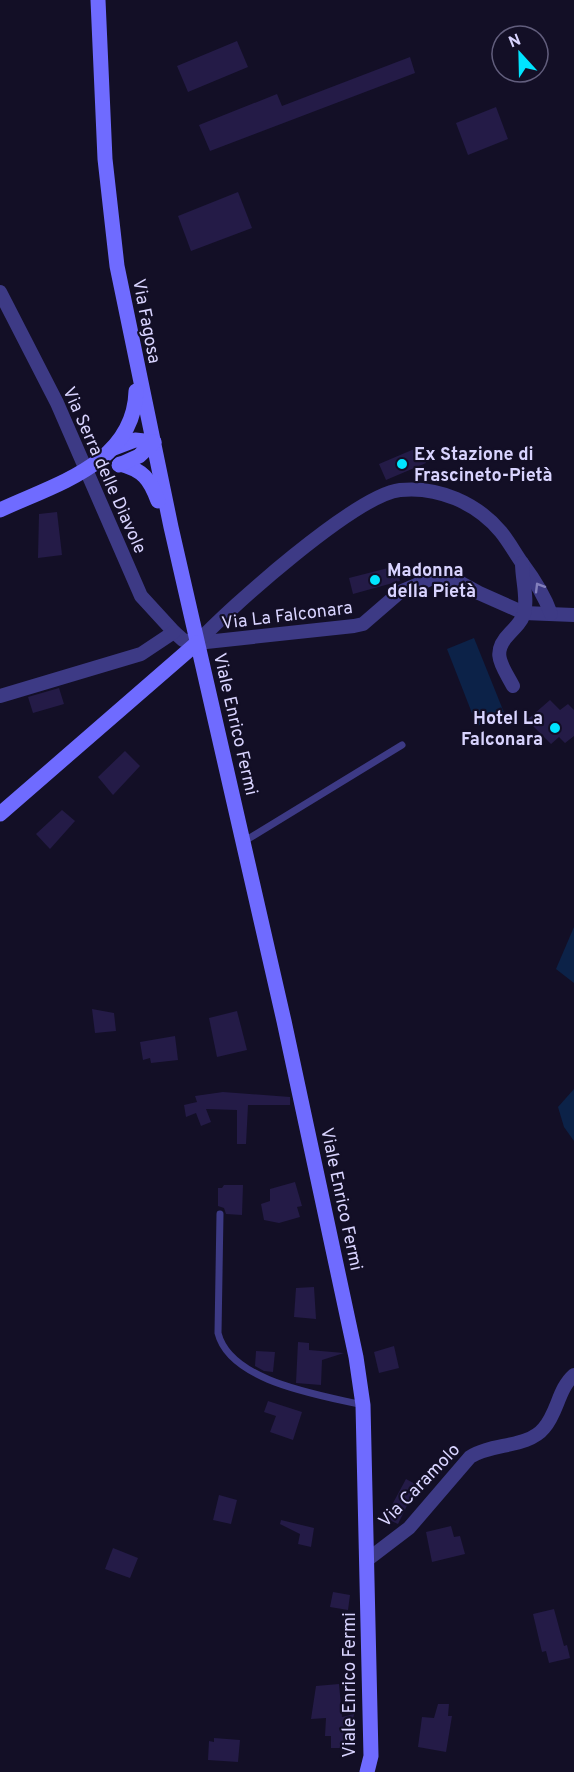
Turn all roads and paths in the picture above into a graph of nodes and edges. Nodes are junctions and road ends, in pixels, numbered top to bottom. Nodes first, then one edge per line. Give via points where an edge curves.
1 (98, 0) edge
2 (0, 292) edge
3 (137, 370) junction
4 (154, 442) junction
5 (114, 448) junction
6 (120, 464) junction
7 (87, 470) junction
8 (0, 510) edge
9 (171, 527) junction
10 (522, 563) junction
11 (524, 613) junction
12 (551, 614) junction
13 (574, 615) edge
14 (174, 632) junction
15 (197, 643) junction
16 (513, 686) dead end
17 (0, 696) edge
18 (402, 745) dead end
19 (0, 814) edge
20 (243, 842) junction
21 (220, 1214) dead end
22 (574, 1375) edge
23 (363, 1405) junction
24 (367, 1560) junction
25 (367, 1772) edge

1 - 3 main road, Via Fagosa via 105,159 117,266
2 - 7 street, Via Serra delle Diavole
3 - 4 main road, Via Fagosa
3 - 5 main road via 136,410
4 - 5 main road via 135,440
4 - 6 main road via 139,456
4 - 9 main road, Via Fagosa
5 - 7 main road
6 - 7 main road
6 - 9 main road via 136,468 151,480
7 - 8 main road
7 - 14 street, Via Serra delle Diavole via 141,596
9 - 15 main road, Via Fagosa
10 - 11 street
12 -> 10 street via 545,596
10 - 15 street via 485,516 464,502 438,493 398,490 342,519 288,560
11 - 12 street, Via La Falconara
11 - 15 street, Via La Falconara via 457,581 435,577 400,592 363,624
11 - 16 street via 518,626 501,643 499,658
12 - 13 street, Via La Falconara
14 - 15 street, Via Serra delle Diavole via 183,640
14 - 17 street via 141,654
15 - 19 main road
15 - 20 main road, Viale Enrico Fermi
18 - 20 lane
20 - 23 main road, Viale Enrico Fermi via 356,1357
21 - 23 lane via 221,1346 257,1375
22 - 24 street, Via Caramolo via 566,1382 545,1428 534,1437 481,1449 470,1457 409,1528
23 - 24 main road, Viale Enrico Fermi
24 - 25 main road, Viale Enrico Fermi via 371,1756

